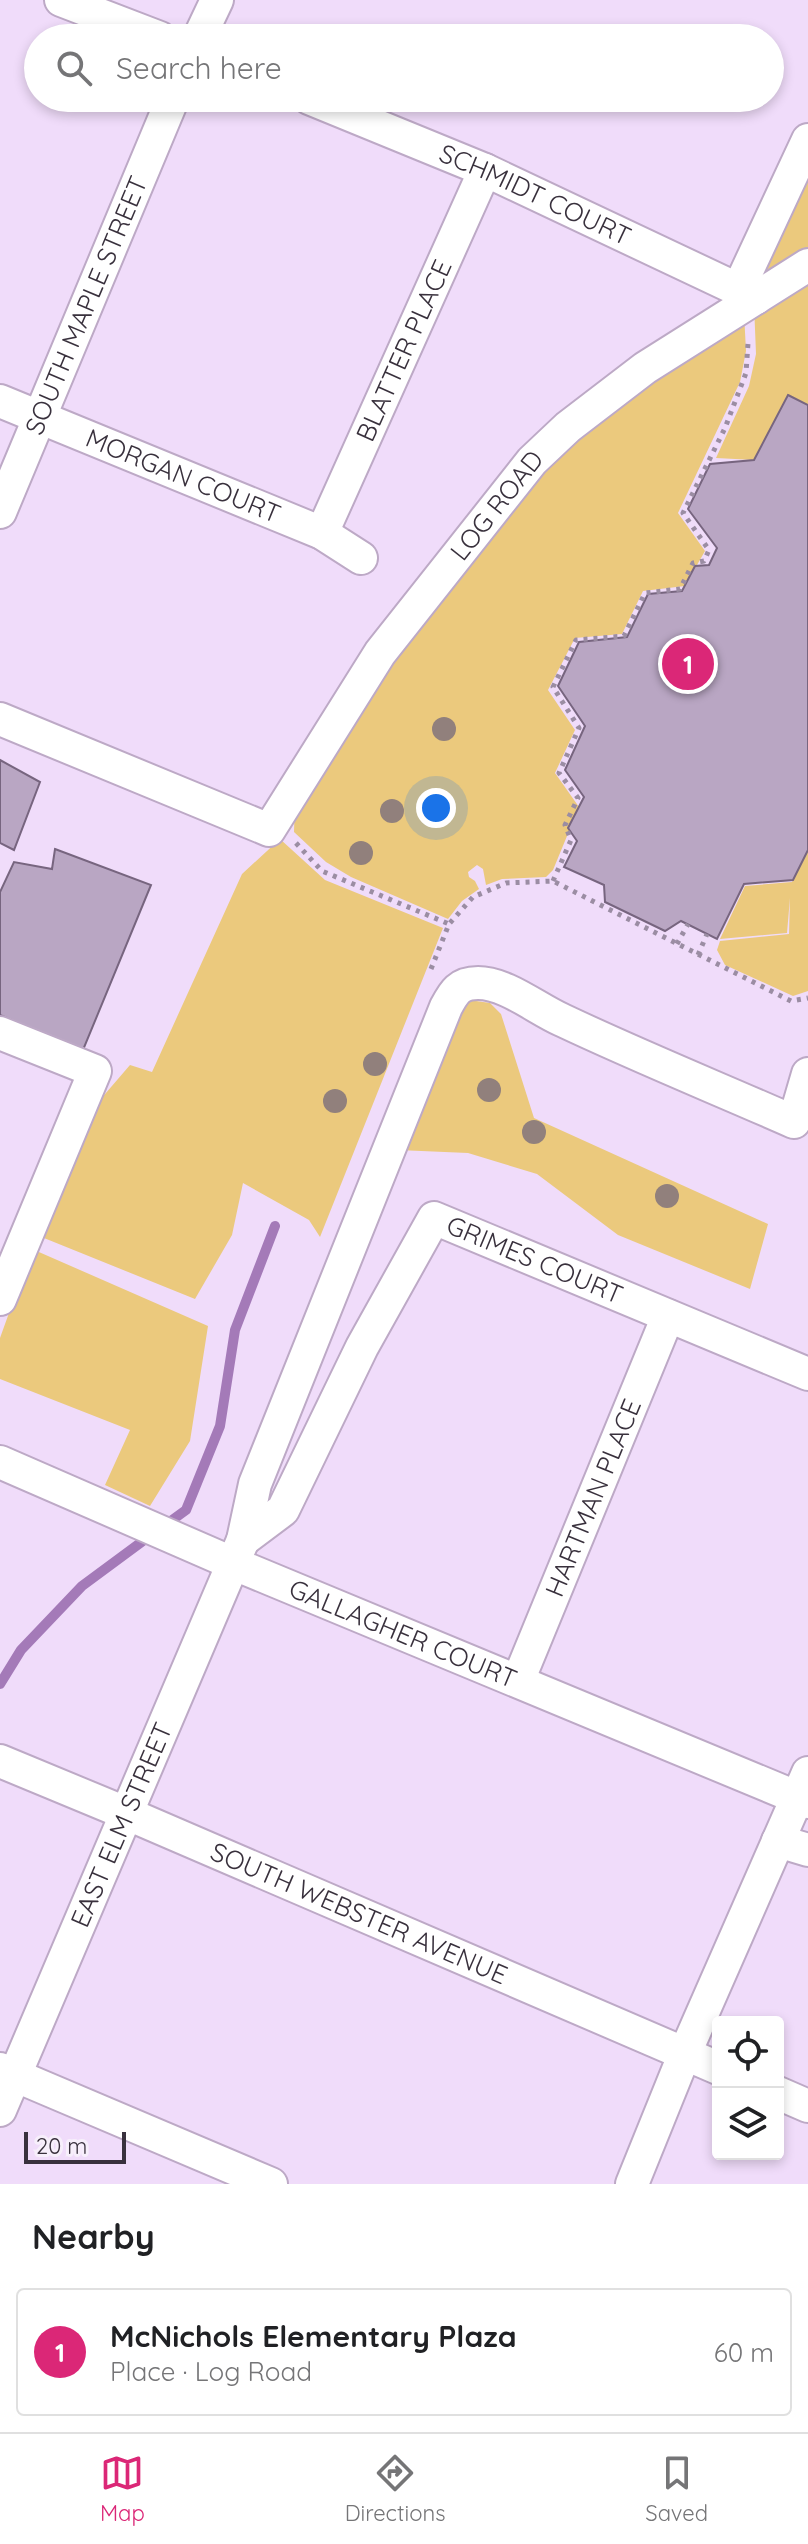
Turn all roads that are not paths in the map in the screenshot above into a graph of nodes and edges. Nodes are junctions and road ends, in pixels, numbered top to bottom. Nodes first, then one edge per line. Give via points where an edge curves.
1 (61, 0) edge
2 (217, 0) edge
3 (124, 24) edge
4 (206, 24) edge
5 (167, 112) edge
6 (343, 112) edge
7 (808, 140) edge
8 (485, 170) junction
9 (808, 265) edge
10 (748, 296) junction
11 (0, 401) edge
12 (39, 417) junction
13 (0, 512) edge
14 (322, 533) junction
15 (361, 558) dead end
16 (0, 719) edge
17 (0, 1033) edge
18 (808, 1074) edge
19 (0, 1299) edge
20 (668, 1316) junction
21 (808, 1374) edge
22 (0, 1462) edge
23 (238, 1551) junction
24 (518, 1681) junction
25 (0, 1761) edge
26 (805, 1791) edge
27 (128, 1814) junction
28 (793, 1846) edge
29 (685, 2053) junction
30 (712, 2065) edge
31 (8, 2072) edge
32 (784, 2096) edge
33 (808, 2106) edge
34 (0, 2110) edge
35 (271, 2184) edge
36 (632, 2184) edge

1 - 3 street
2 - 4 street
5 - 12 street, SOUTH MAPLE STREET
6 - 8 street, SCHMIDT COURT
7 - 10 street
8 - 10 street, SCHMIDT COURT
8 - 14 street, BLATTER PLACE
9 - 10 street, LOG ROAD
10 - 16 street, LOG ROAD via 620,386 532,461 380,653 272,824
11 - 12 street, MORGAN COURT
12 - 13 street, SOUTH MAPLE STREET
12 - 14 street, MORGAN COURT
14 - 15 street, MORGAN COURT
17 - 19 street via 95,1071
18 - 23 street, EAST ELM STREET via 794,1122 560,1020 506,991 481,983 456,990 255,1484
20 - 21 street, GRIMES COURT
20 - 23 street, GRIMES COURT via 434,1218 362,1347 283,1510
20 - 24 street, HARTMAN PLACE
22 - 23 street, GALLAGHER COURT via 202,1550
23 - 24 street, GALLAGHER COURT
23 - 27 street, EAST ELM STREET
24 - 26 street, GALLAGHER COURT
25 - 27 street, SOUTH WEBSTER AVENUE
26 - 28 street
27 - 29 street, SOUTH WEBSTER AVENUE
27 - 31 street, EAST ELM STREET
28 - 29 street
29 - 30 street, SOUTH WEBSTER AVENUE
29 - 36 street
31 - 34 street, EAST ELM STREET
31 - 35 street
32 - 33 street

